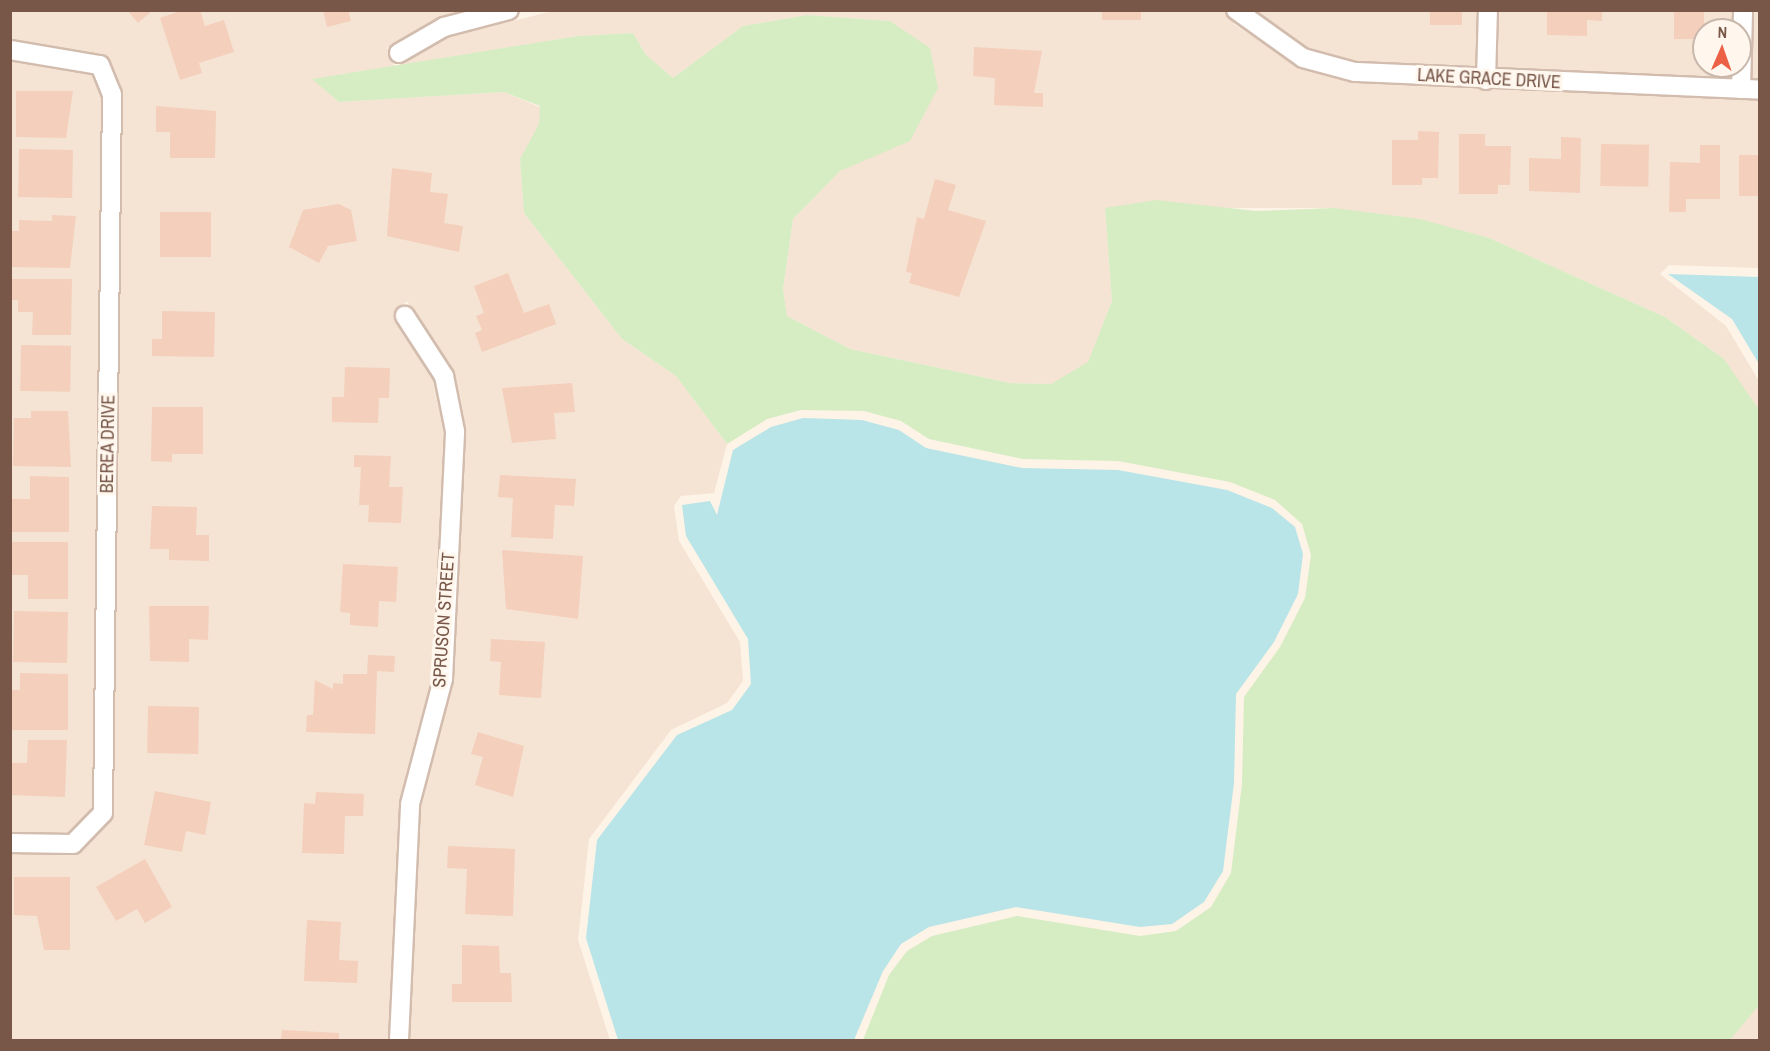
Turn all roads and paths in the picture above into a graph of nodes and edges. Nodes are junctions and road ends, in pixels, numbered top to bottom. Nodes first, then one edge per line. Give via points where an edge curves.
1 (509, 10) edge
2 (1236, 10) edge
3 (1488, 10) edge
4 (1743, 10) edge
5 (10, 50) edge
6 (399, 53) dead end
7 (1486, 80) junction
8 (1750, 89) edge
9 (405, 316) dead end
10 (10, 843) edge
11 (399, 1041) edge

1 - 6 street via 444,27
2 - 7 street, LAKE GRACE DRIVE via 1303,58 1355,72
3 - 7 street
4 - 8 street
5 - 10 street, BEREA DRIVE via 100,65 112,94 103,813 73,844
7 - 8 street, LAKE GRACE DRIVE
9 - 11 street, SPRUSON STREET via 444,376 455,431 443,679 410,804

